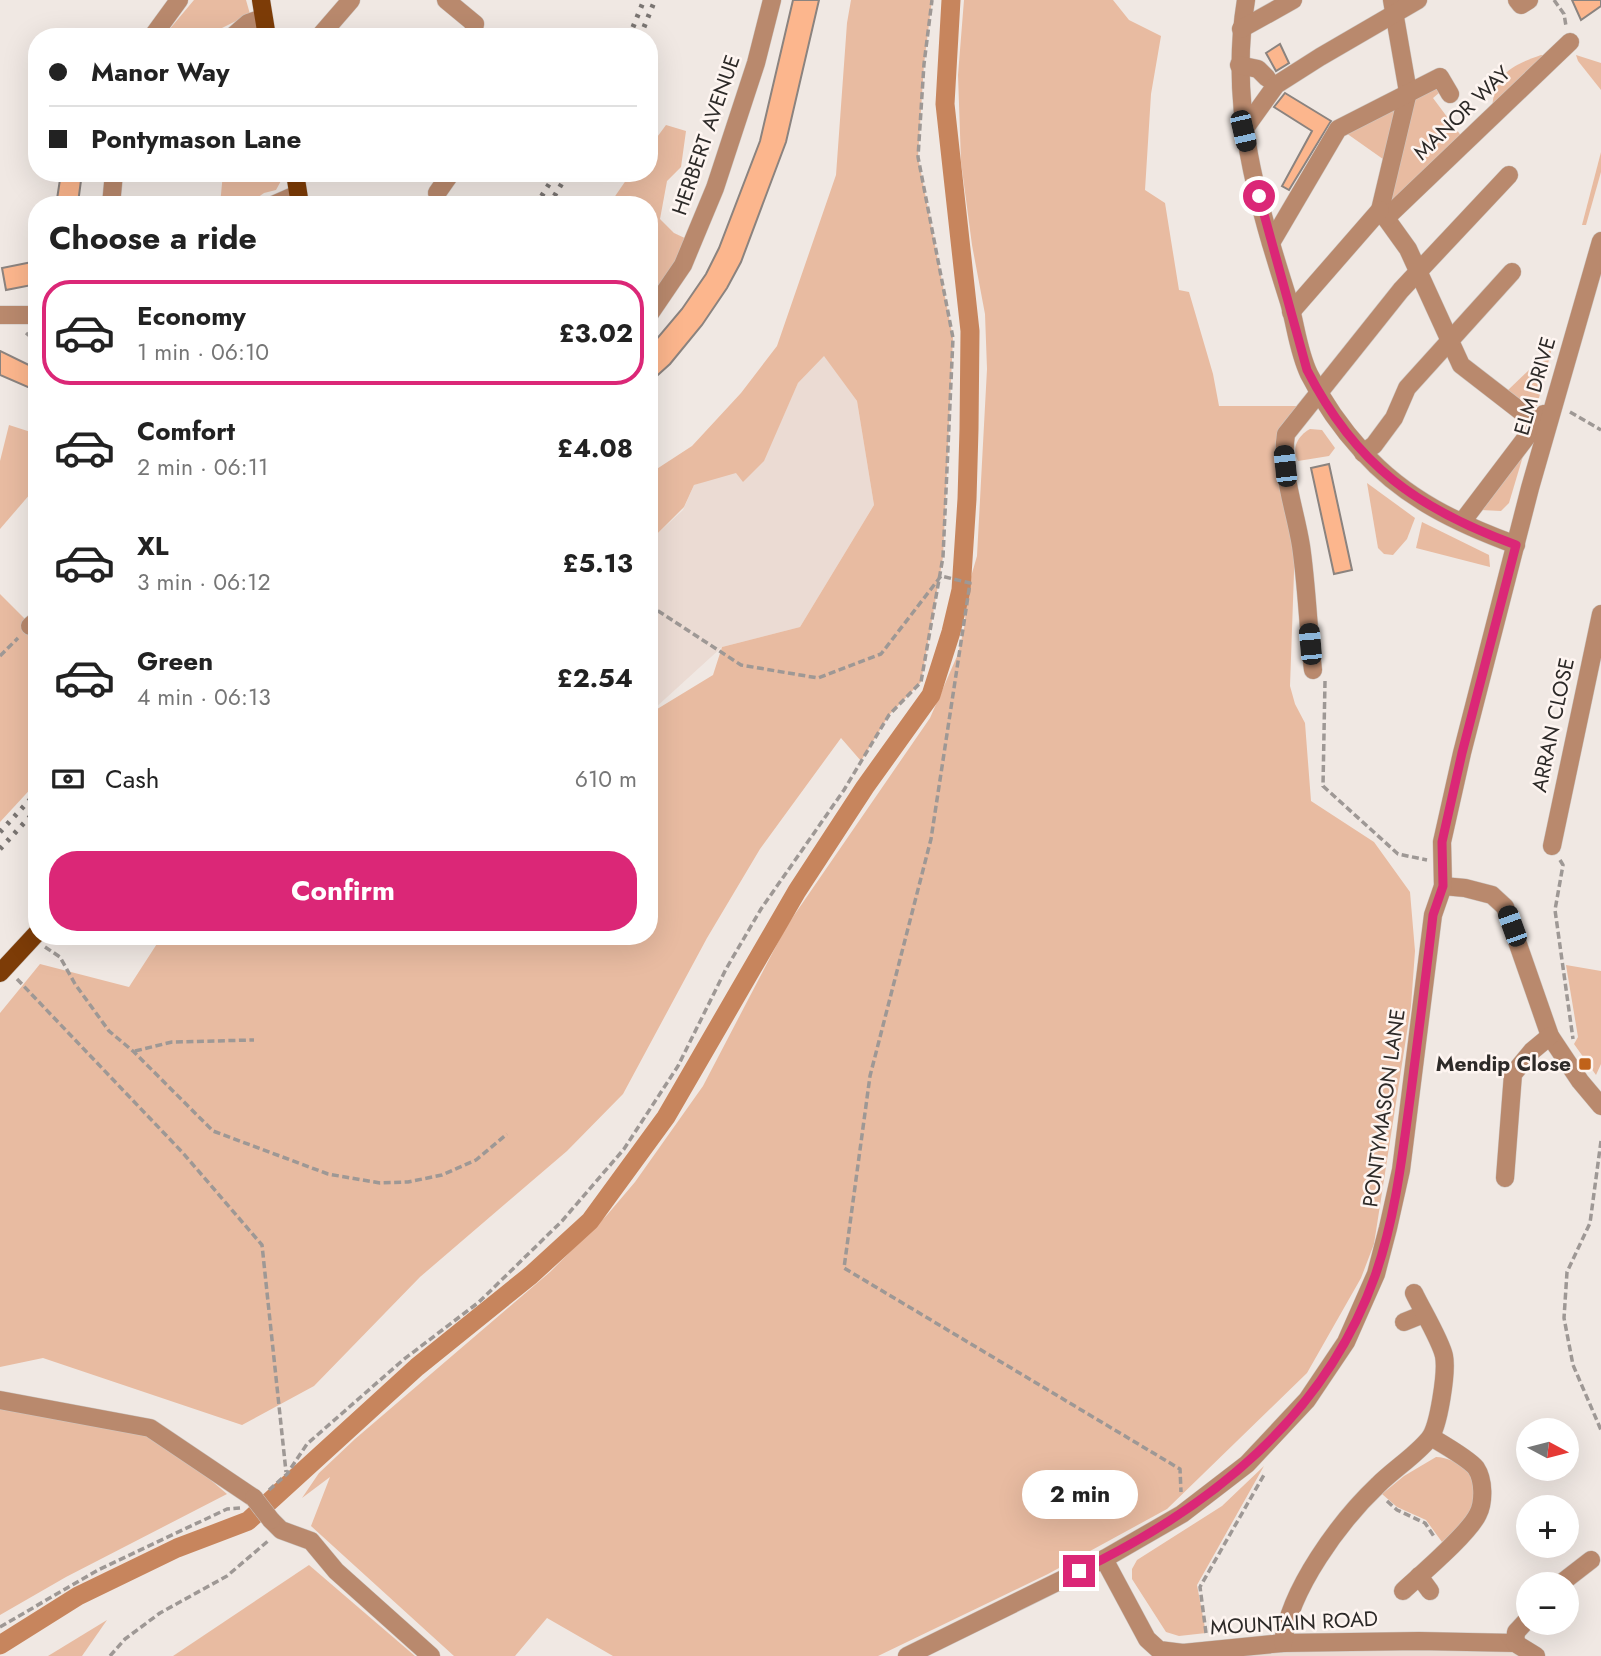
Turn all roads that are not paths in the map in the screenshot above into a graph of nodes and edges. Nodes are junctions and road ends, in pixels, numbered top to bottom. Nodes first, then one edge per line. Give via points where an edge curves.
1 (179, 0) edge
2 (351, 0) edge
3 (446, 0) edge
4 (772, 0) edge
5 (1246, 0) edge
6 (1293, 0) edge
7 (1418, 0) edge
8 (1517, 0) edge
9 (1529, 0) edge
10 (1394, 7) edge
11 (262, 9) edge
12 (159, 28) edge
13 (242, 28) edge
14 (265, 28) edge
15 (327, 28) edge
16 (471, 28) edge
17 (1241, 29) junction
18 (1570, 42) road end
19 (1239, 65) junction
20 (1267, 78) dead end
21 (1408, 92) junction
22 (1450, 94) dead end
23 (1243, 131) junction
24 (1509, 175) dead end
25 (445, 182) edge
26 (437, 193) dead end
27 (1383, 214) junction
28 (1601, 241) edge
29 (1271, 243) junction
30 (1598, 263) edge
31 (1419, 270) junction
32 (1512, 272) dead end
33 (658, 302) edge
34 (1292, 312) junction
35 (0, 315) edge
36 (28, 315) edge
37 (1451, 342) junction
38 (1319, 394) junction
39 (1554, 403) junction
40 (1536, 423) junction
41 (1363, 453) junction
42 (1462, 523) junction
43 (1516, 545) junction
44 (1601, 614) edge
45 (1313, 670) road end
46 (1552, 846) road end
47 (1443, 886) junction
48 (28, 943) edge
49 (3, 970) edge
50 (1550, 1035) junction
51 (1601, 1106) edge
52 (1505, 1178) dead end
53 (1414, 1293) dead end
54 (1424, 1314) junction
55 (1404, 1322) dead end
56 (0, 1400) edge
57 (1431, 1437) junction
58 (1104, 1559) junction
59 (1591, 1560) dead end
60 (1576, 1572) edge
61 (1419, 1576) junction
62 (1403, 1591) dead end
63 (1430, 1591) dead end
64 (1516, 1632) edge
65 (1283, 1643) junction
66 (1515, 1643) junction
67 (431, 1656) edge
68 (906, 1656) edge
69 (1535, 1656) edge

1 - 12 street
2 - 15 street
3 - 16 street
4 - 33 street, HERBERT AVENUE via 715,188 683,265
5 - 17 street
6 - 17 street
7 - 10 street
8 - 9 street via 1521,5
10 - 21 street, MANOR WAY
10 - 23 street via 1276,85
11 - 13 street
11 - 14 main road
17 - 19 street
18 - 27 street, MANOR WAY
19 - 20 street via 1258,69
19 - 23 street
21 - 22 street, MANOR WAY via 1440,77
21 - 27 street, MANOR WAY
21 - 29 street, MANOR WAY via 1338,129
23 - 29 street via 1256,153
24 - 31 street
25 - 26 street
27 - 31 street
27 - 34 street, MANOR WAY
28 - 30 street, ELM DRIVE
29 - 34 street
30 - 39 street, ELM DRIVE
31 - 37 street
31 - 38 street
32 - 37 street
34 - 38 street via 1302,354
35 - 36 street
37 - 40 street via 1461,365
37 - 41 street via 1407,388 1394,418
38 - 41 street
38 - 45 street via 1286,434 1283,452 1301,545
39 - 40 street
39 - 43 street, ELM DRIVE
40 - 42 street
41 - 42 street via 1416,499
42 - 43 street
43 - 47 street, PONTYMASON LANE via 1442,842
44 - 46 street, ARRAN CLOSE
47 - 50 street via 1492,895 1505,907
47 - 58 street, PONTYMASON LANE via 1433,915 1401,1170 1376,1274 1346,1342 1307,1400 1247,1464 1182,1514
48 - 49 main road
50 - 51 street
50 - 52 street via 1513,1074
53 - 54 street
54 - 55 street
54 - 57 street via 1444,1356 1442,1400
56 - 67 street, bridge via 150,1428 256,1499 276,1525 311,1541 336,1571
57 - 61 street via 1475,1468 1483,1500 1477,1517
57 - 65 street via 1346,1517 1297,1594
58 - 65 street, MOUNTAIN ROAD via 1147,1639 1159,1650 1183,1653
58 - 68 street, PONTYMASON LANE
59 - 60 street
61 - 62 street
61 - 63 street
64 - 66 street
65 - 66 street, MOUNTAIN ROAD
66 - 69 street

